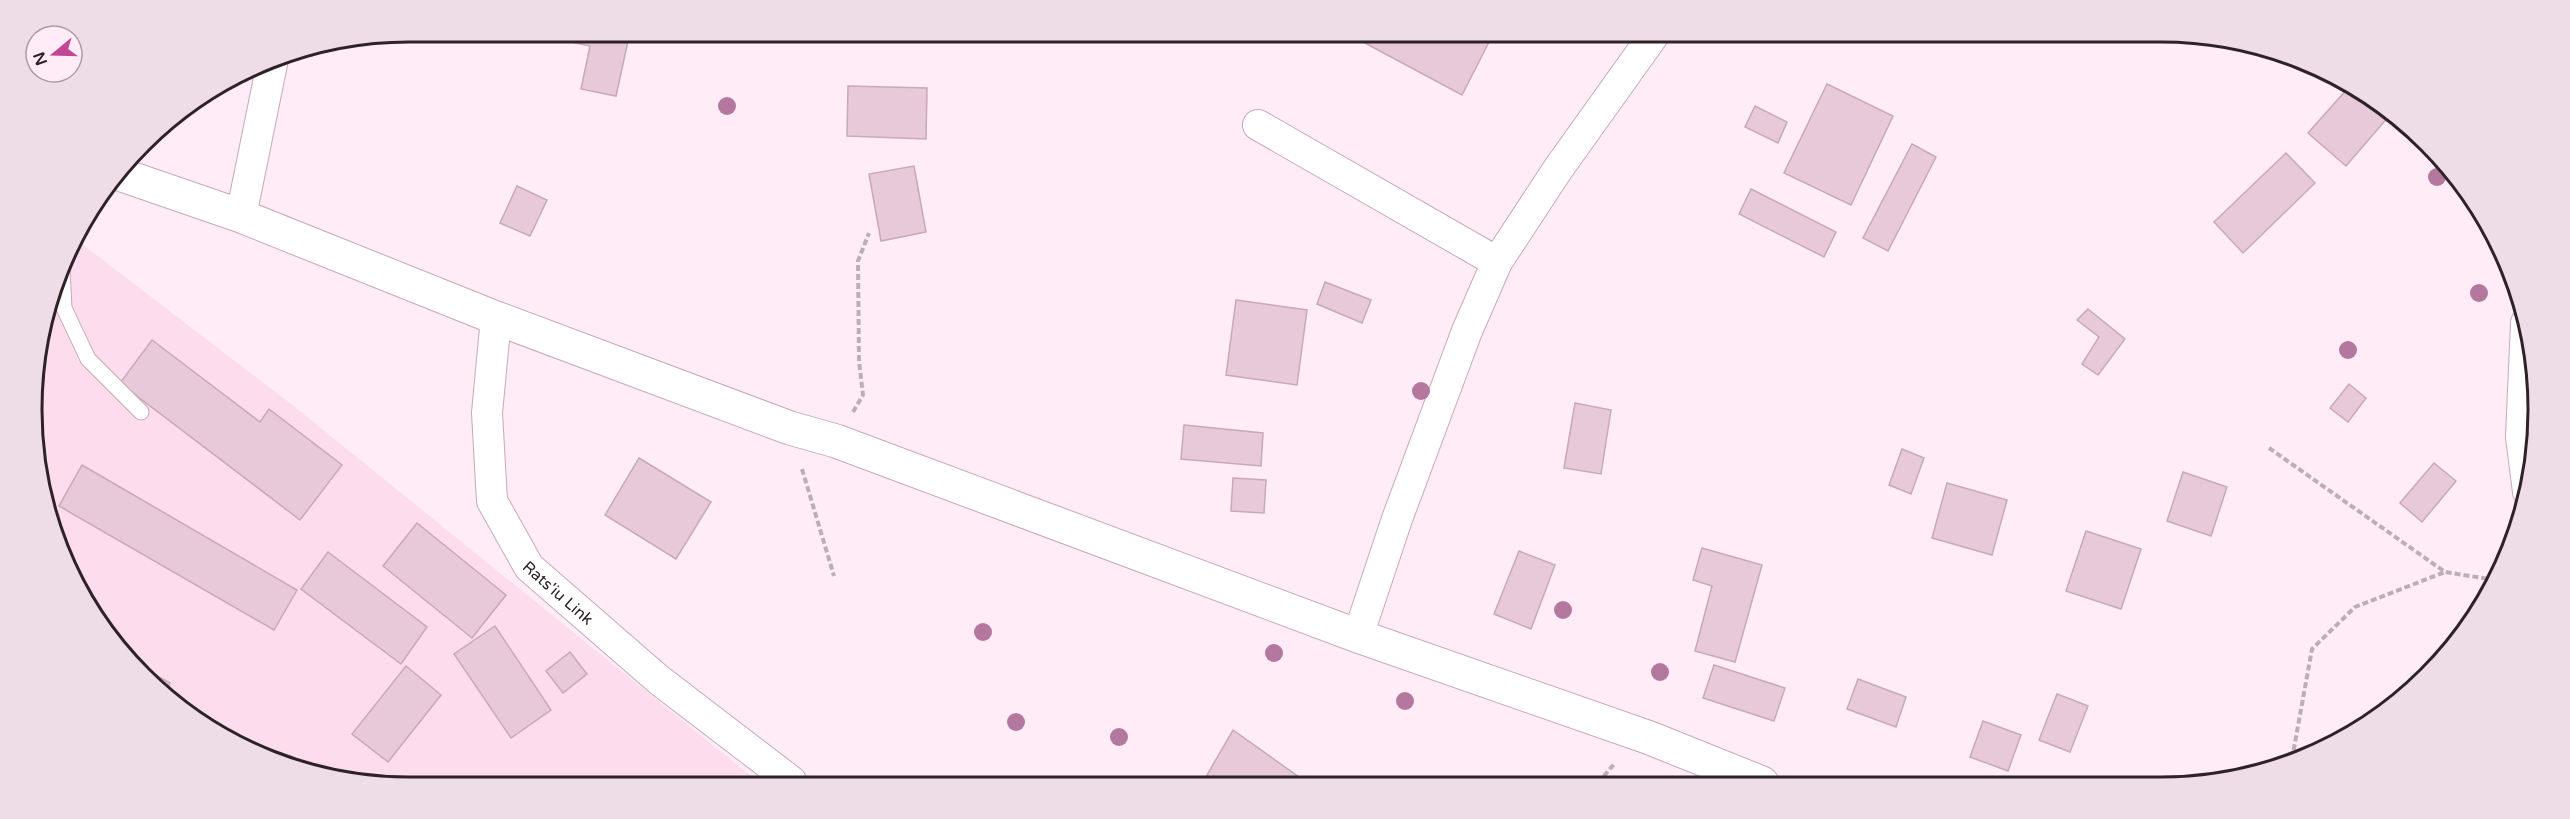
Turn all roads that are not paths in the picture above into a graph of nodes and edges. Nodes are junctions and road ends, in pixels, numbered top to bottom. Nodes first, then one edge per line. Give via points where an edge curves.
1 (1649, 42) edge
2 (271, 69) edge
3 (1258, 125) dead end
4 (126, 176) edge
5 (241, 216) junction
6 (1497, 262) junction
7 (63, 288) edge
8 (496, 318) junction
9 (2524, 359) edge
10 (141, 412) dead end
11 (2524, 462) edge
12 (1358, 636) junction
13 (786, 777) edge
14 (1747, 777) edge

1 - 6 street
2 - 5 street
3 - 6 street
4 - 5 main road
5 - 8 main road
6 - 12 street via 1397,519
7 - 10 lane via 64,309 88,359
8 - 12 main road
8 - 13 street, Rats'iu Link via 487,413 492,501 529,567 659,680
9 - 11 street via 2521,437
12 - 14 main road via 1650,738

